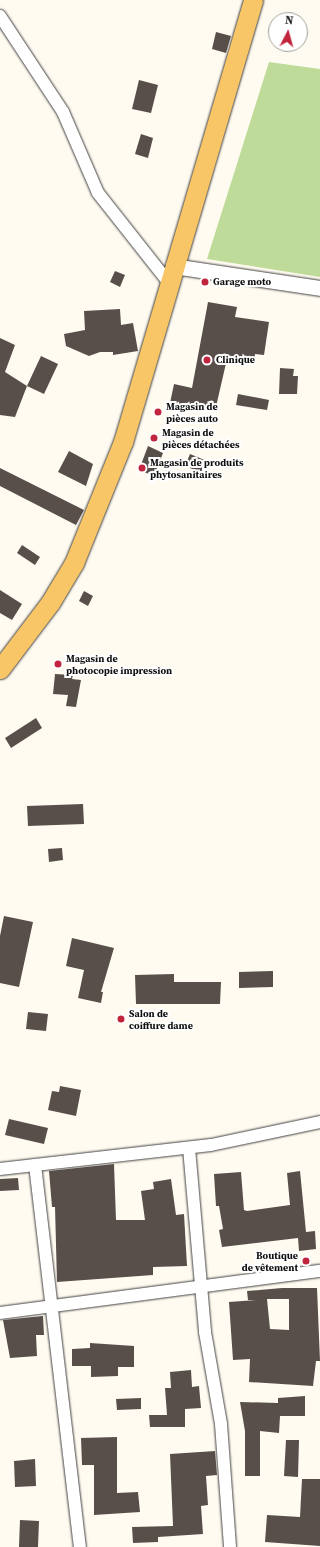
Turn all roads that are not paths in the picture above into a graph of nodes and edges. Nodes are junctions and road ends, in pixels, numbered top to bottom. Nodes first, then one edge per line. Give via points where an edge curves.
1 (253, 0) edge
2 (0, 16) edge
3 (171, 275) junction
4 (320, 288) edge
5 (0, 669) edge
6 (320, 1122) edge
7 (189, 1148) junction
8 (35, 1165) junction
9 (0, 1169) edge
10 (320, 1271) edge
11 (203, 1287) junction
12 (52, 1307) junction
13 (0, 1313) edge
14 (80, 1547) edge
15 (230, 1547) edge

1 - 3 main road
2 - 3 street via 63,112 98,193
3 - 4 street
3 - 5 main road via 123,442 74,563 50,603
6 - 7 street
7 - 8 street
7 - 11 street
8 - 9 street
8 - 12 street
10 - 11 street
11 - 12 street
11 - 15 street via 205,1332 221,1424
12 - 13 street
12 - 14 street

